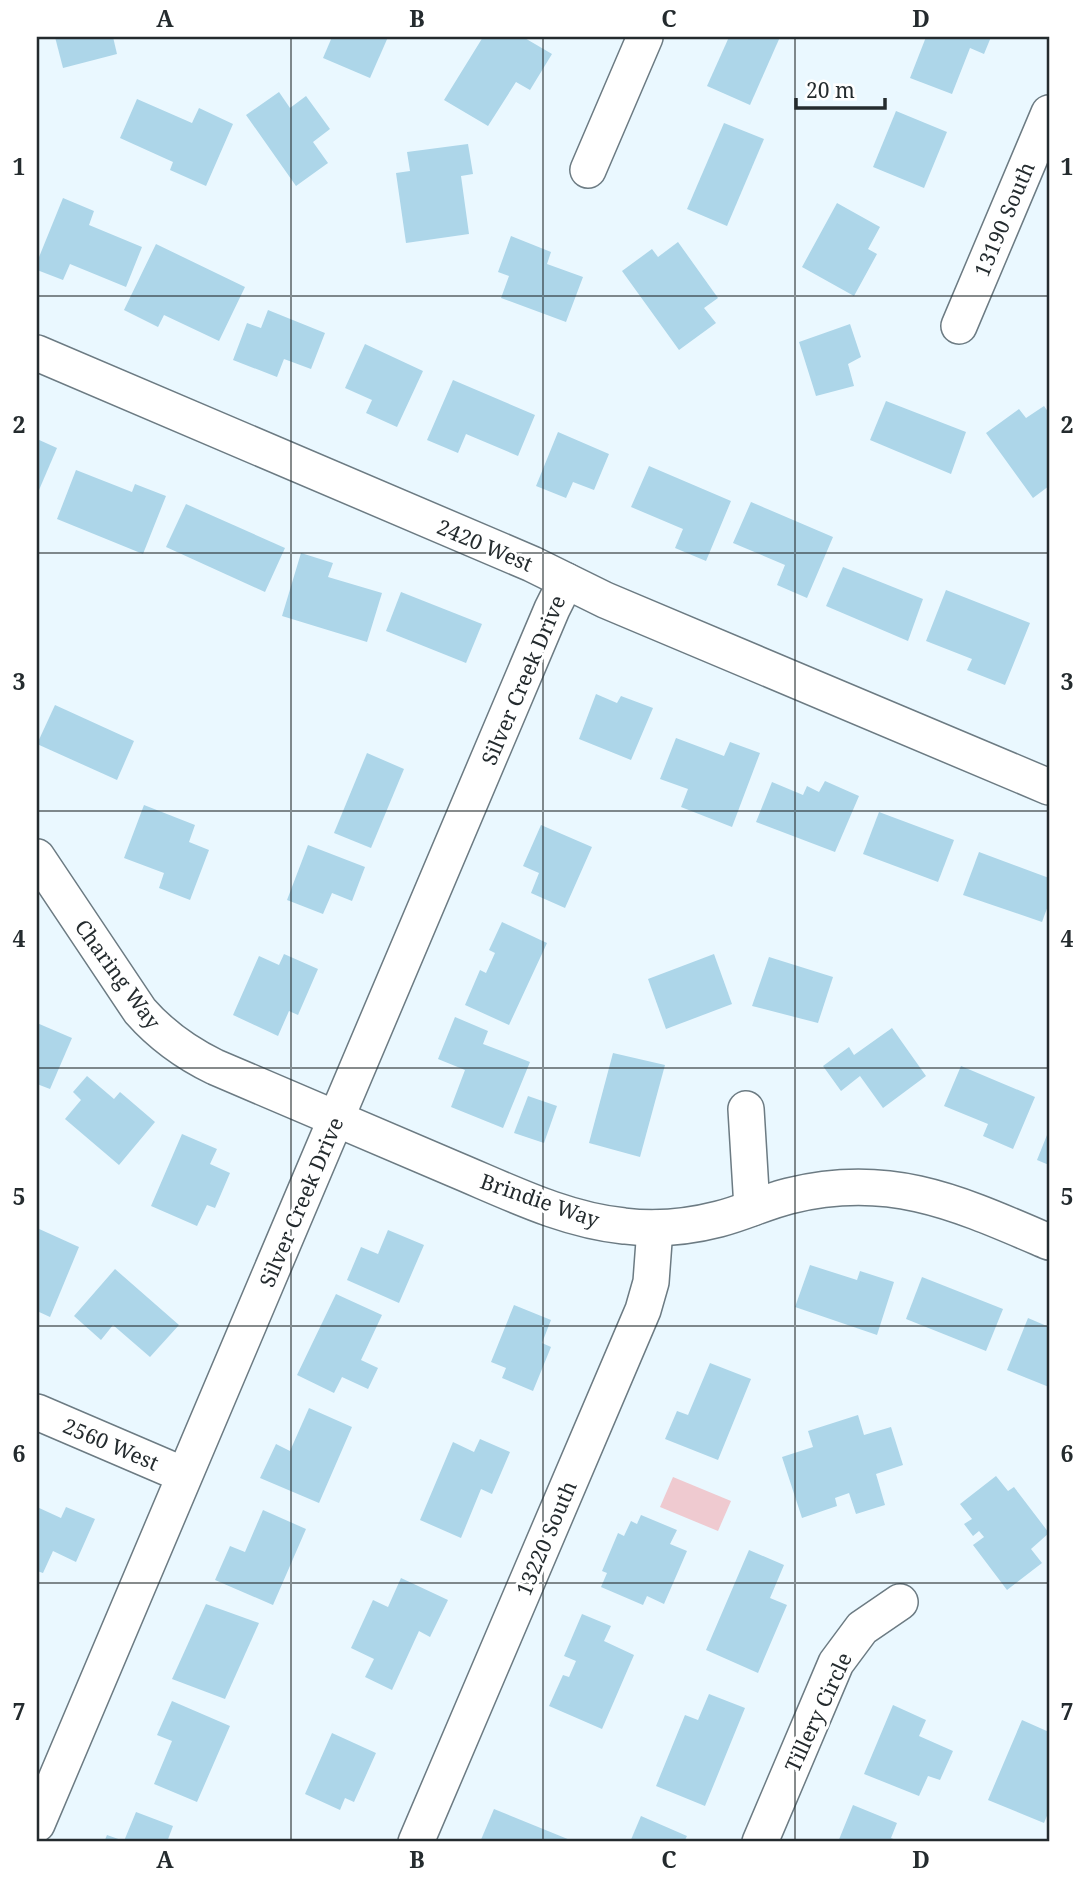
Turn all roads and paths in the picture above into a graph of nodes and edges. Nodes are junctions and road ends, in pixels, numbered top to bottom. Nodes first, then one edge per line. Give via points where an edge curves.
1 (645, 37) edge
2 (1049, 113) edge
3 (588, 170) dead end
4 (959, 326) dead end
5 (37, 354) edge
6 (566, 581) junction
7 (1049, 787) edge
8 (37, 857) edge
9 (746, 1109) dead end
10 (336, 1119) junction
11 (752, 1208) junction
12 (655, 1228) junction
13 (1049, 1242) edge
14 (37, 1412) edge
15 (184, 1475) junction
16 (900, 1602) dead end
17 (37, 1824) edge
18 (416, 1842) edge
19 (760, 1842) edge

1 - 3 street
2 - 4 street, 13190 South
5 - 6 street, 2420 West
6 - 7 street, 2420 West
6 - 10 street, Silver Creek Drive
8 - 10 street, Charing Way via 156,1029 194,1057
9 - 11 street
10 - 12 street, Brindie Way via 568,1214
10 - 15 street, Silver Creek Drive
11 - 12 street, Brindie Way via 719,1219
11 - 13 street, Brindie Way via 825,1189 903,1190 955,1203
12 - 18 street, 13220 South via 643,1310
14 - 15 street, 2560 West
15 - 17 street, Silver Creek Drive
16 - 19 street, Tillery Circle via 862,1628 835,1663

